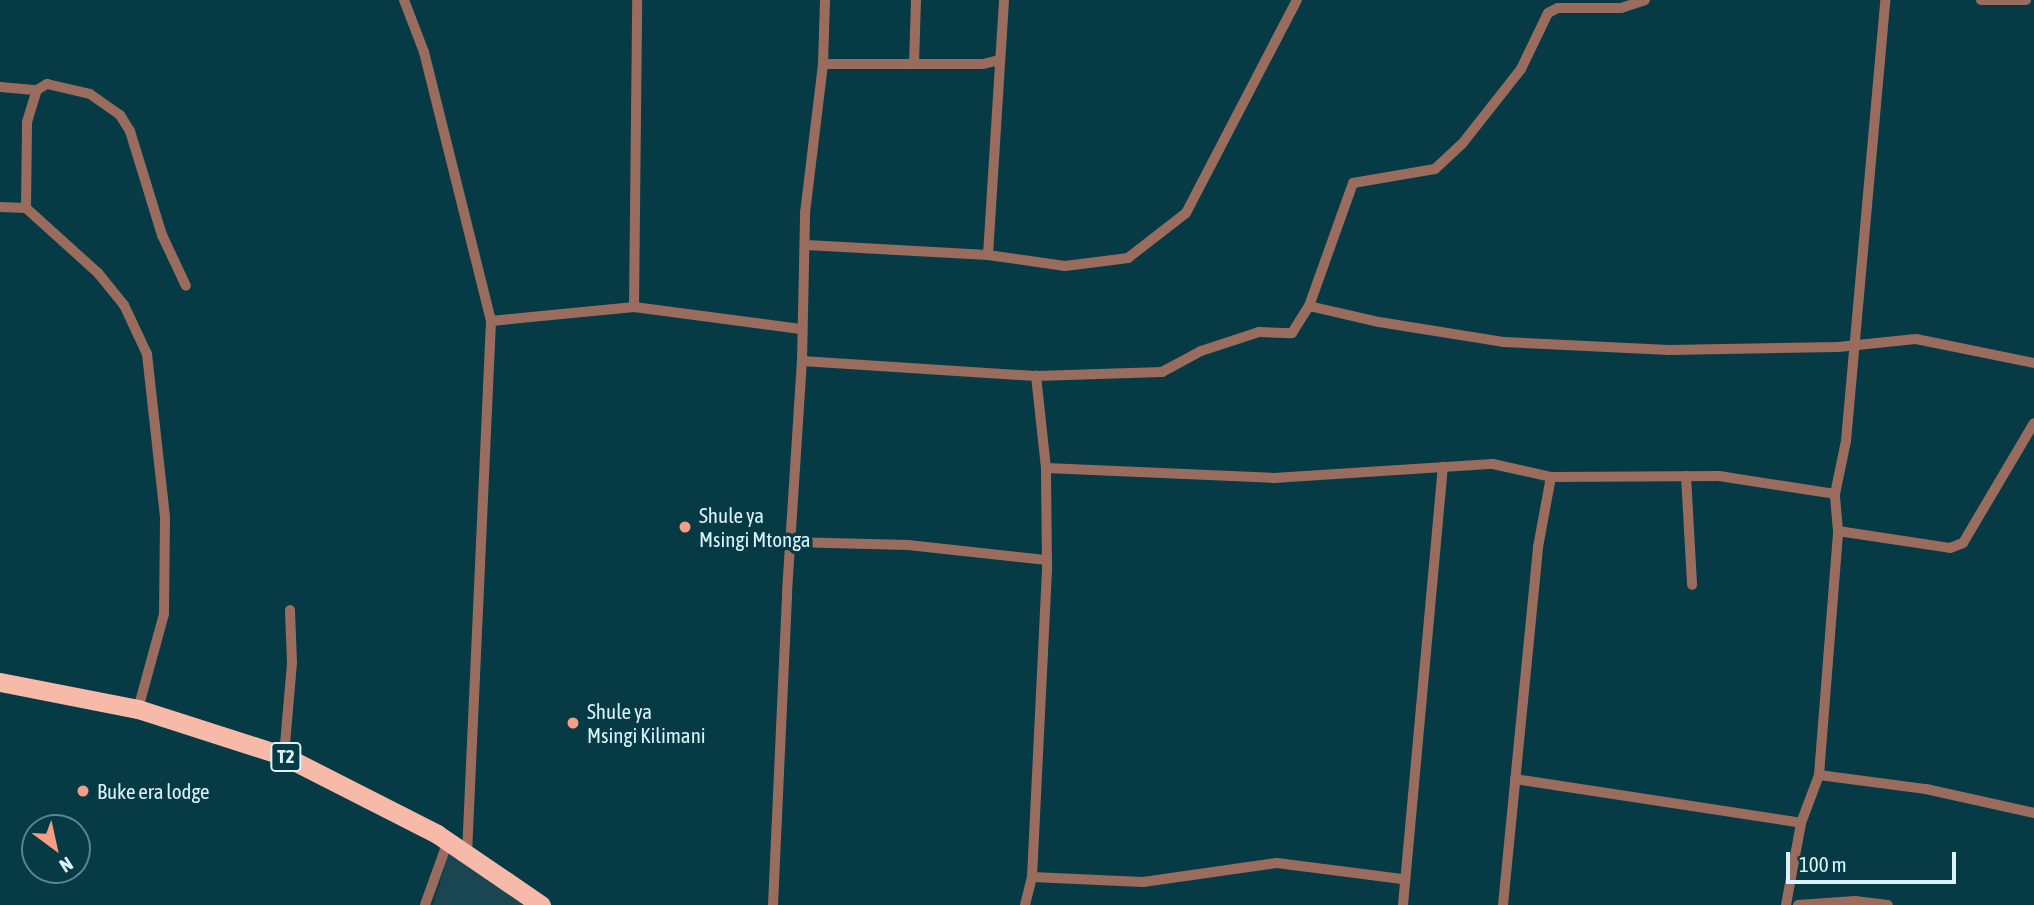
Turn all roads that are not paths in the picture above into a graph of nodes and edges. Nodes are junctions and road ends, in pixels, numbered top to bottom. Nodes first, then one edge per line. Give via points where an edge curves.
1 (404, 0) edge
2 (637, 0) edge
3 (825, 0) edge
4 (916, 0) edge
5 (1004, 0) edge
6 (1297, 0) edge
7 (1645, 0) edge
8 (1885, 0) edge
9 (1981, 0) edge
10 (2026, 0) edge
11 (999, 60) junction
12 (914, 64) junction
13 (823, 65) junction
14 (0, 87) edge
15 (37, 90) junction
16 (0, 207) edge
17 (26, 208) junction
18 (807, 245) junction
19 (988, 255) junction
20 (186, 286) dead end
21 (1309, 306) junction
22 (634, 307) junction
23 (491, 321) junction
24 (801, 329) junction
25 (1856, 343) junction
26 (803, 361) junction
27 (2034, 363) edge
28 (1036, 376) junction
29 (2034, 424) edge
30 (1443, 467) junction
31 (1046, 468) junction
32 (1686, 476) junction
33 (1551, 477) junction
34 (1835, 494) junction
35 (1838, 530) junction
36 (790, 542) junction
37 (1047, 560) junction
38 (1692, 585) dead end
39 (290, 610) dead end
40 (0, 682) edge
41 (138, 709) junction
42 (284, 756) junction
43 (1819, 775) junction
44 (1515, 779) junction
45 (2034, 813) edge
46 (1801, 823) junction
47 (448, 841) junction
48 (467, 854) junction
49 (1032, 877) junction
50 (1402, 879) junction
51 (425, 905) edge
52 (541, 905) edge
53 (773, 905) edge
54 (1026, 905) edge
55 (1403, 905) edge
56 (1503, 905) edge
57 (1786, 905) edge
58 (1798, 905) edge
59 (1888, 905) edge

1 - 23 street via 424,52
2 - 22 street
3 - 13 street
4 - 12 street
5 - 11 street
6 - 19 street via 1202,187 1168,231 1128,258 1065,266
7 - 21 street via 1622,8 1558,8 1548,13 1521,69 1462,144 1435,169 1353,183
8 - 25 street
9 - 10 street
11 - 12 street
11 - 19 street
12 - 13 street
13 - 18 street via 805,213
14 - 15 street
15 - 17 street via 27,122
15 - 20 street via 47,84 90,94 120,115 130,131 162,235
16 - 17 street
17 - 41 street via 99,273 124,305 147,354 165,518 164,614
18 - 19 street
18 - 24 street
21 - 25 street via 1379,323 1504,342 1669,350
21 - 28 street via 1292,333 1259,332 1201,351 1162,372
22 - 23 street
22 - 24 street
23 - 48 street
24 - 26 street
25 - 27 street via 1916,339
25 - 34 street
26 - 28 street
26 - 36 street
28 - 31 street
29 - 35 street via 1963,543 1950,548
30 - 31 street via 1274,478
30 - 33 street via 1493,464
30 - 50 street
31 - 37 street
32 - 33 street
32 - 34 street via 1720,476
32 - 38 street
33 - 44 street via 1538,547
34 - 35 street
35 - 43 street
36 - 37 street via 908,545
36 - 53 street
37 - 49 street
39 - 42 street via 292,663
40 - 41 highway, T2
41 - 42 highway, T2
42 - 47 highway, T2
43 - 45 street via 1926,789
43 - 46 street
44 - 46 street
44 - 56 street
46 - 57 street
47 - 48 highway, T2
47 - 51 street
48 - 52 highway, T2
49 - 50 street via 1143,882 1277,863
49 - 54 street
50 - 55 street
58 - 59 street via 1855,901

